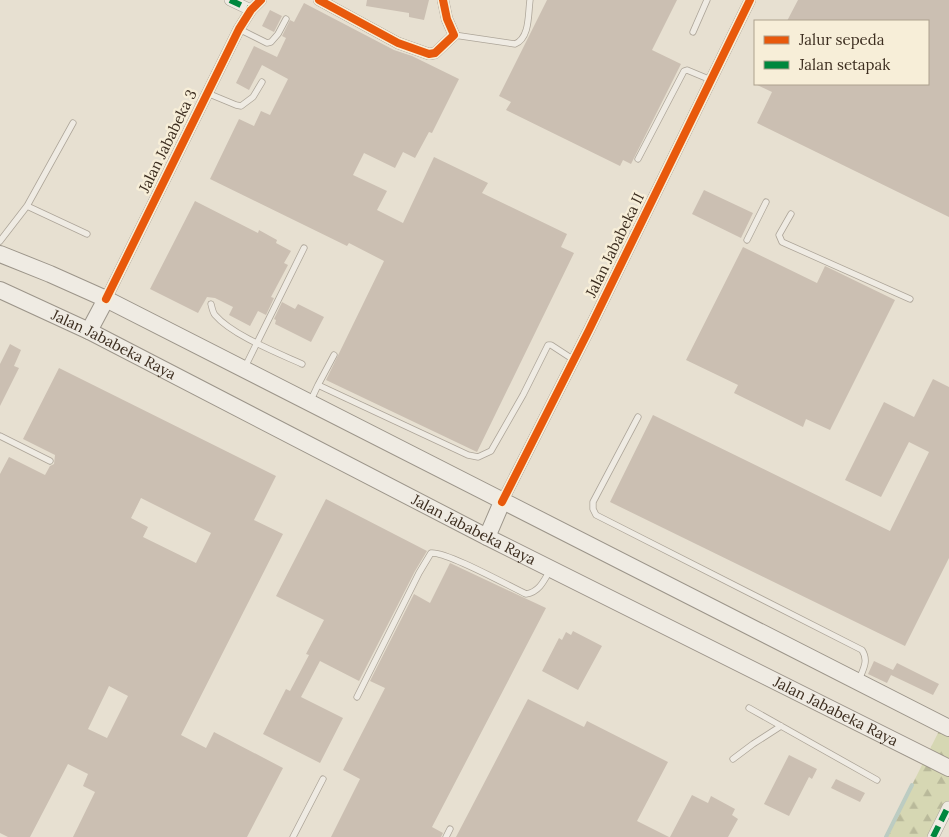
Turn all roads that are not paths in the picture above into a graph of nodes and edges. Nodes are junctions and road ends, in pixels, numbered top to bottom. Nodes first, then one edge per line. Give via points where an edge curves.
1 (230, 0) edge
2 (261, 0) edge
3 (443, 0) edge
4 (530, 0) edge
5 (707, 0) edge
6 (747, 1) edge
7 (325, 2) edge
8 (251, 10) junction
9 (286, 19) dead end
10 (239, 29) junction
11 (693, 32) dead end
12 (454, 35) junction
13 (711, 80) junction
14 (262, 82) dead end
15 (207, 93) junction
16 (72, 123) dead end
17 (638, 158) dead end
18 (766, 202) dead end
19 (28, 206) junction
20 (791, 214) dead end
21 (87, 234) dead end
22 (747, 240) dead end
23 (0, 241) edge
24 (304, 248) dead end
25 (0, 254) edge
26 (0, 290) edge
27 (106, 299) junction
28 (910, 299) dead end
29 (211, 304) dead end
30 (89, 331) junction
31 (256, 343) junction
32 (334, 355) dead end
33 (574, 360) junction
34 (302, 364) dead end
35 (244, 370) junction
36 (318, 385) junction
37 (310, 403) junction
38 (638, 417) dead end
39 (0, 436) edge
40 (50, 461) dead end
41 (502, 502) junction
42 (487, 537) junction
43 (551, 569) junction
44 (858, 682) junction
45 (357, 697) dead end
46 (749, 708) dead end
47 (781, 726) junction
48 (949, 728) edge
49 (732, 759) dead end
50 (949, 768) edge
51 (323, 779) dead end
52 (877, 780) dead end
53 (948, 807) edge
54 (450, 829) dead end
55 (293, 837) edge
56 (446, 837) edge
57 (933, 837) edge

1 - 8 street
2 - 8 street, Jalan Jababeka 3
3 - 12 street
4 - 12 lane via 525,37 520,42 515,44
5 - 11 lane
6 - 13 street, Jalan Jababeka II
7 - 12 street via 398,42 429,54 435,53
8 - 10 street, Jalan Jababeka 3
9 - 10 lane via 271,42
10 - 15 street, Jalan Jababeka 3
13 - 17 lane via 684,71
13 - 33 street, Jalan Jababeka II
14 - 15 lane via 241,106
15 - 27 street, Jalan Jababeka 3
16 - 19 lane
18 - 22 lane
19 - 21 lane
19 - 23 lane
20 - 28 lane via 779,235 782,242
24 - 31 lane
25 - 27 main road
26 - 30 main road, Jalan Jababeka Raya
27 - 30 main road
27 - 35 main road
29 - 31 lane via 214,314
30 - 42 main road, Jalan Jababeka Raya
31 - 34 lane
31 - 35 lane
32 - 36 lane
33 - 36 lane via 548,345 491,451 478,457
33 - 41 street, Jalan Jababeka II
35 - 37 main road
36 - 37 lane
37 - 41 main road
38 - 44 lane via 593,502 596,515 862,650 866,663
39 - 40 lane
41 - 42 main road
41 - 44 main road
42 - 43 main road, Jalan Jababeka Raya
43 - 45 lane via 539,588 526,594 438,552 431,553
43 - 50 main road, Jalan Jababeka Raya
44 - 48 main road
46 - 47 lane
47 - 49 lane
47 - 52 lane
51 - 55 lane
53 - 57 street
54 - 56 lane

